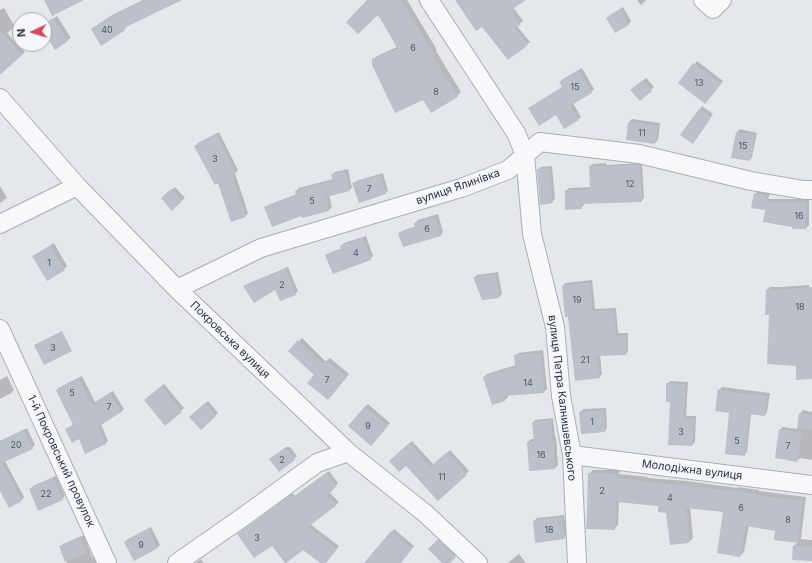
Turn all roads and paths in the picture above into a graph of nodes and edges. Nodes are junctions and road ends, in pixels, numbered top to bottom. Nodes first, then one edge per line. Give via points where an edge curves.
1 (429, 0) edge
2 (703, 0) edge
3 (722, 0) edge
4 (0, 98) edge
5 (525, 155) junction
6 (77, 186) junction
7 (812, 190) edge
8 (0, 224) edge
9 (177, 289) junction
10 (0, 329) edge
11 (7, 362) edge
12 (348, 452) junction
13 (572, 455) junction
14 (812, 485) edge
15 (108, 563) edge
16 (177, 563) edge
17 (478, 563) edge
18 (577, 563) edge

1 - 5 street, вулиця Петра Калнишевського via 516,133
2 - 3 street via 713,9
4 - 6 street, Покровська вулиця
5 - 7 street, вулиця Ялинівка via 540,142 639,154 751,181
5 - 9 street, вулиця Ялинівка via 508,170 461,188 261,248
5 - 13 street, вулиця Петра Калнишевського via 532,234 555,327 561,396
6 - 8 street
6 - 9 street, Покровська вулиця
9 - 12 street, Покровська вулиця
10 - 11 street, 1-й Покровський провулок
11 - 15 street, 1-й Покровський провулок
12 - 16 street via 317,463
12 - 17 street, Покровська вулиця via 426,514
13 - 14 street, Молодіжна вулиця
13 - 18 street, вулиця Петра Калнишевського

